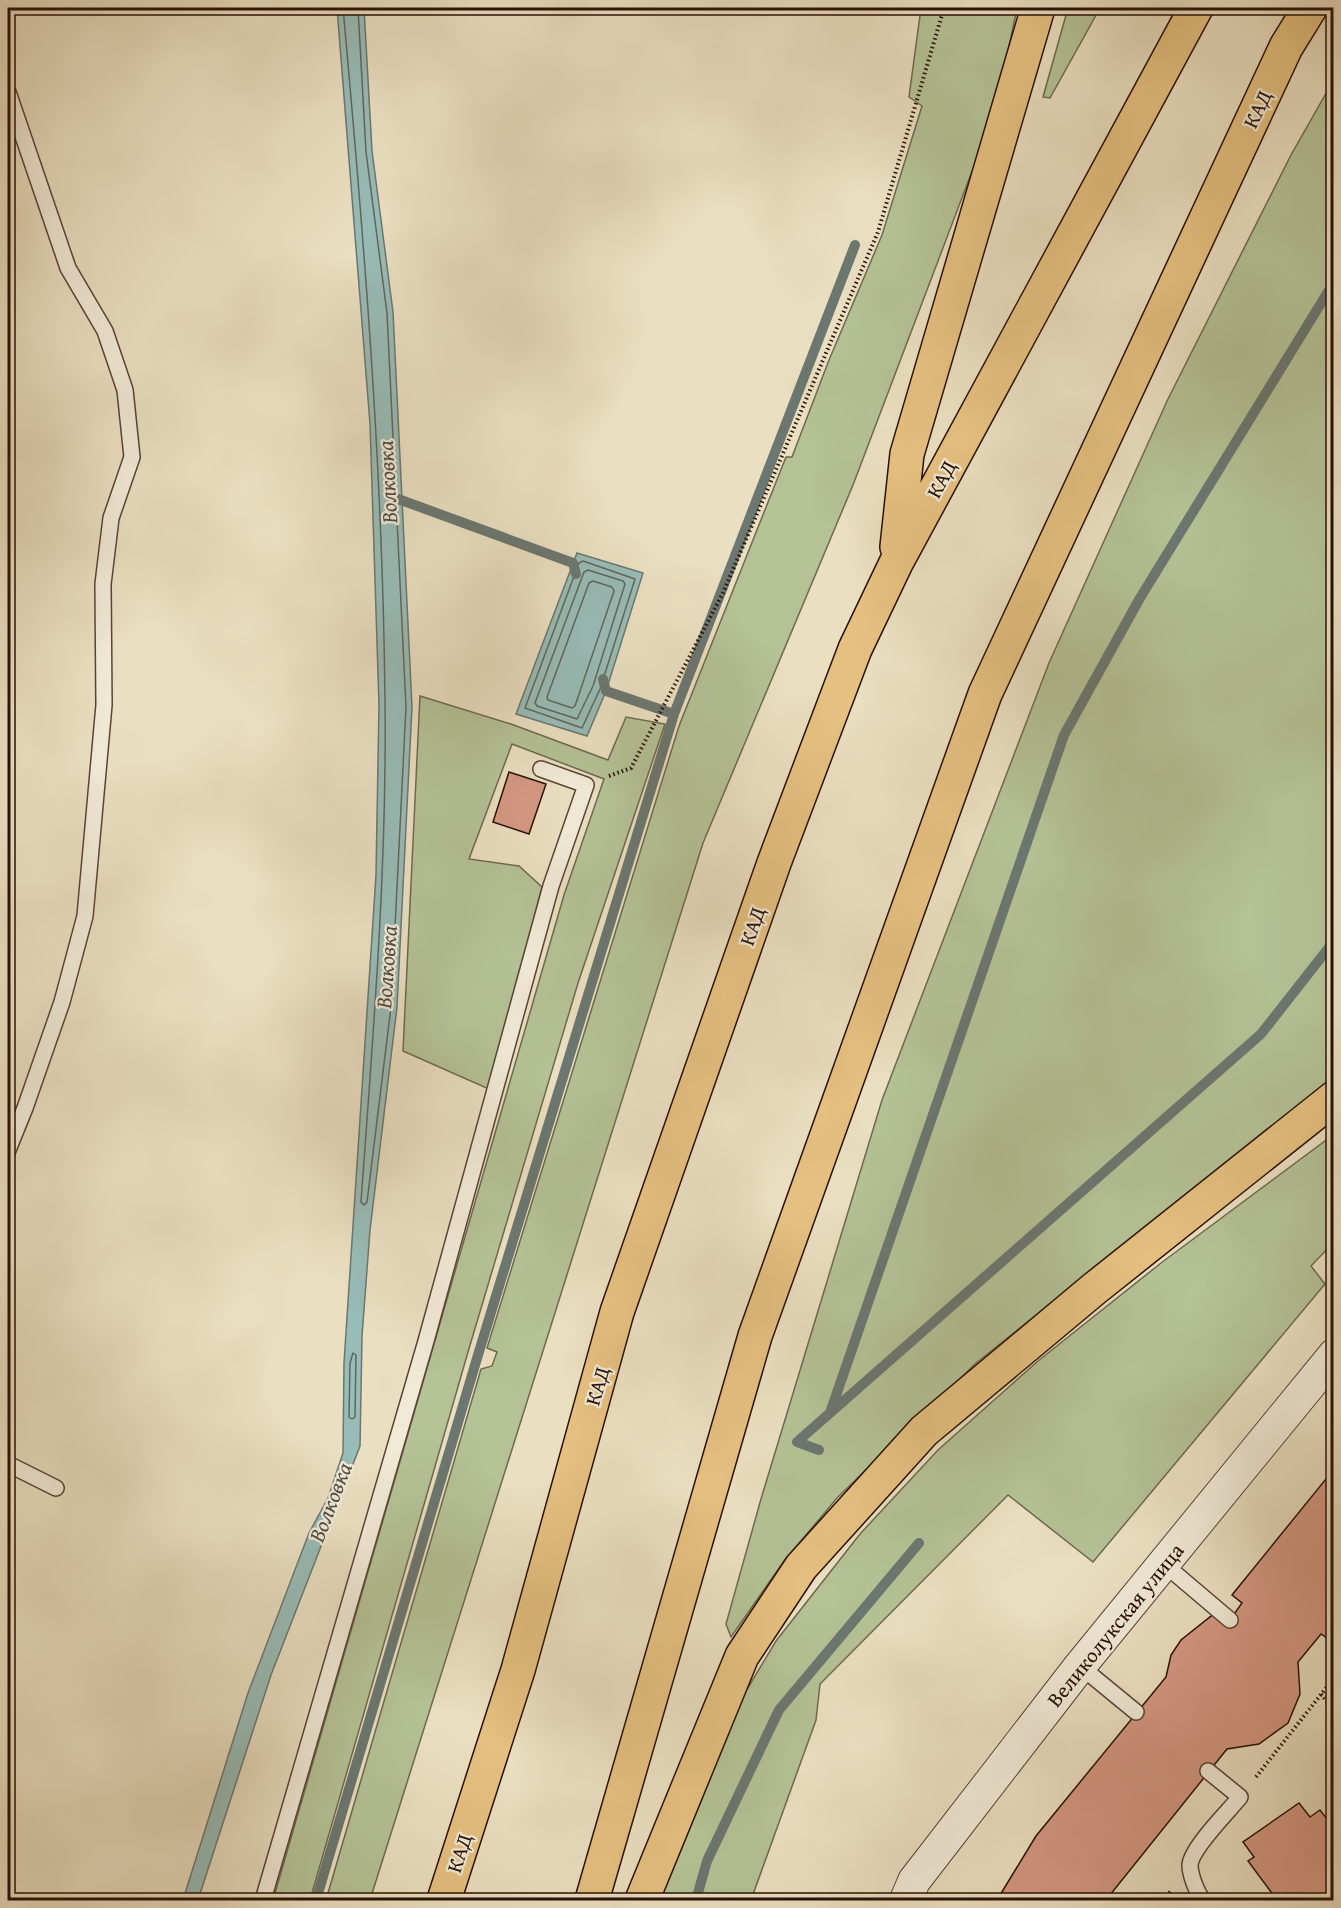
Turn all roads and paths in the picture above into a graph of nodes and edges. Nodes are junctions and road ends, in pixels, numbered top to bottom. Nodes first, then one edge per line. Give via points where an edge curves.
1 (944, 8) edge
2 (1038, 8) edge
3 (1197, 8) edge
4 (1310, 8) edge
5 (8, 92) edge
6 (896, 563) junction
7 (541, 769) dead end
8 (586, 785) junction
9 (1334, 1098) edge
10 (8, 1150) edge
11 (1334, 1356) edge
12 (8, 1464) edge
13 (56, 1488) dead end
14 (1164, 1564) junction
15 (1230, 1620) dead end
16 (1080, 1666) junction
17 (1334, 1678) edge
18 (1321, 1694) junction
19 (1334, 1711) edge
20 (1136, 1712) dead end
21 (1209, 1771) dead end
22 (1240, 1797) junction
23 (263, 1900) edge
24 (444, 1900) edge
25 (592, 1900) edge
26 (642, 1900) edge
27 (906, 1900) edge
28 (1203, 1900) edge

1 - 8 path via 878,232 723,593 631,768
2 - 6 highway via 907,454
3 - 6 highway, КАД
4 - 25 highway, КАД via 1286,47 985,694 755,1336
5 - 10 lane via 68,268 105,331 122,381 132,457 111,518 103,584 104,705 85,916 62,1002
6 - 24 highway, КАД via 855,649 774,863 617,1312 518,1670
7 - 8 lane
8 - 23 lane via 551,886 426,1341
9 - 26 highway via 1094,1289 924,1431 801,1567 742,1656
11 - 14 street, Великолукская улица
12 - 13 lane
14 - 15 lane
14 - 16 street, Великолукская улица
16 - 20 lane
16 - 27 street, Великолукская улица via 914,1881
17 - 18 path
18 - 19 path
18 - 22 path
21 - 22 lane
22 - 28 lane via 1190,1865

